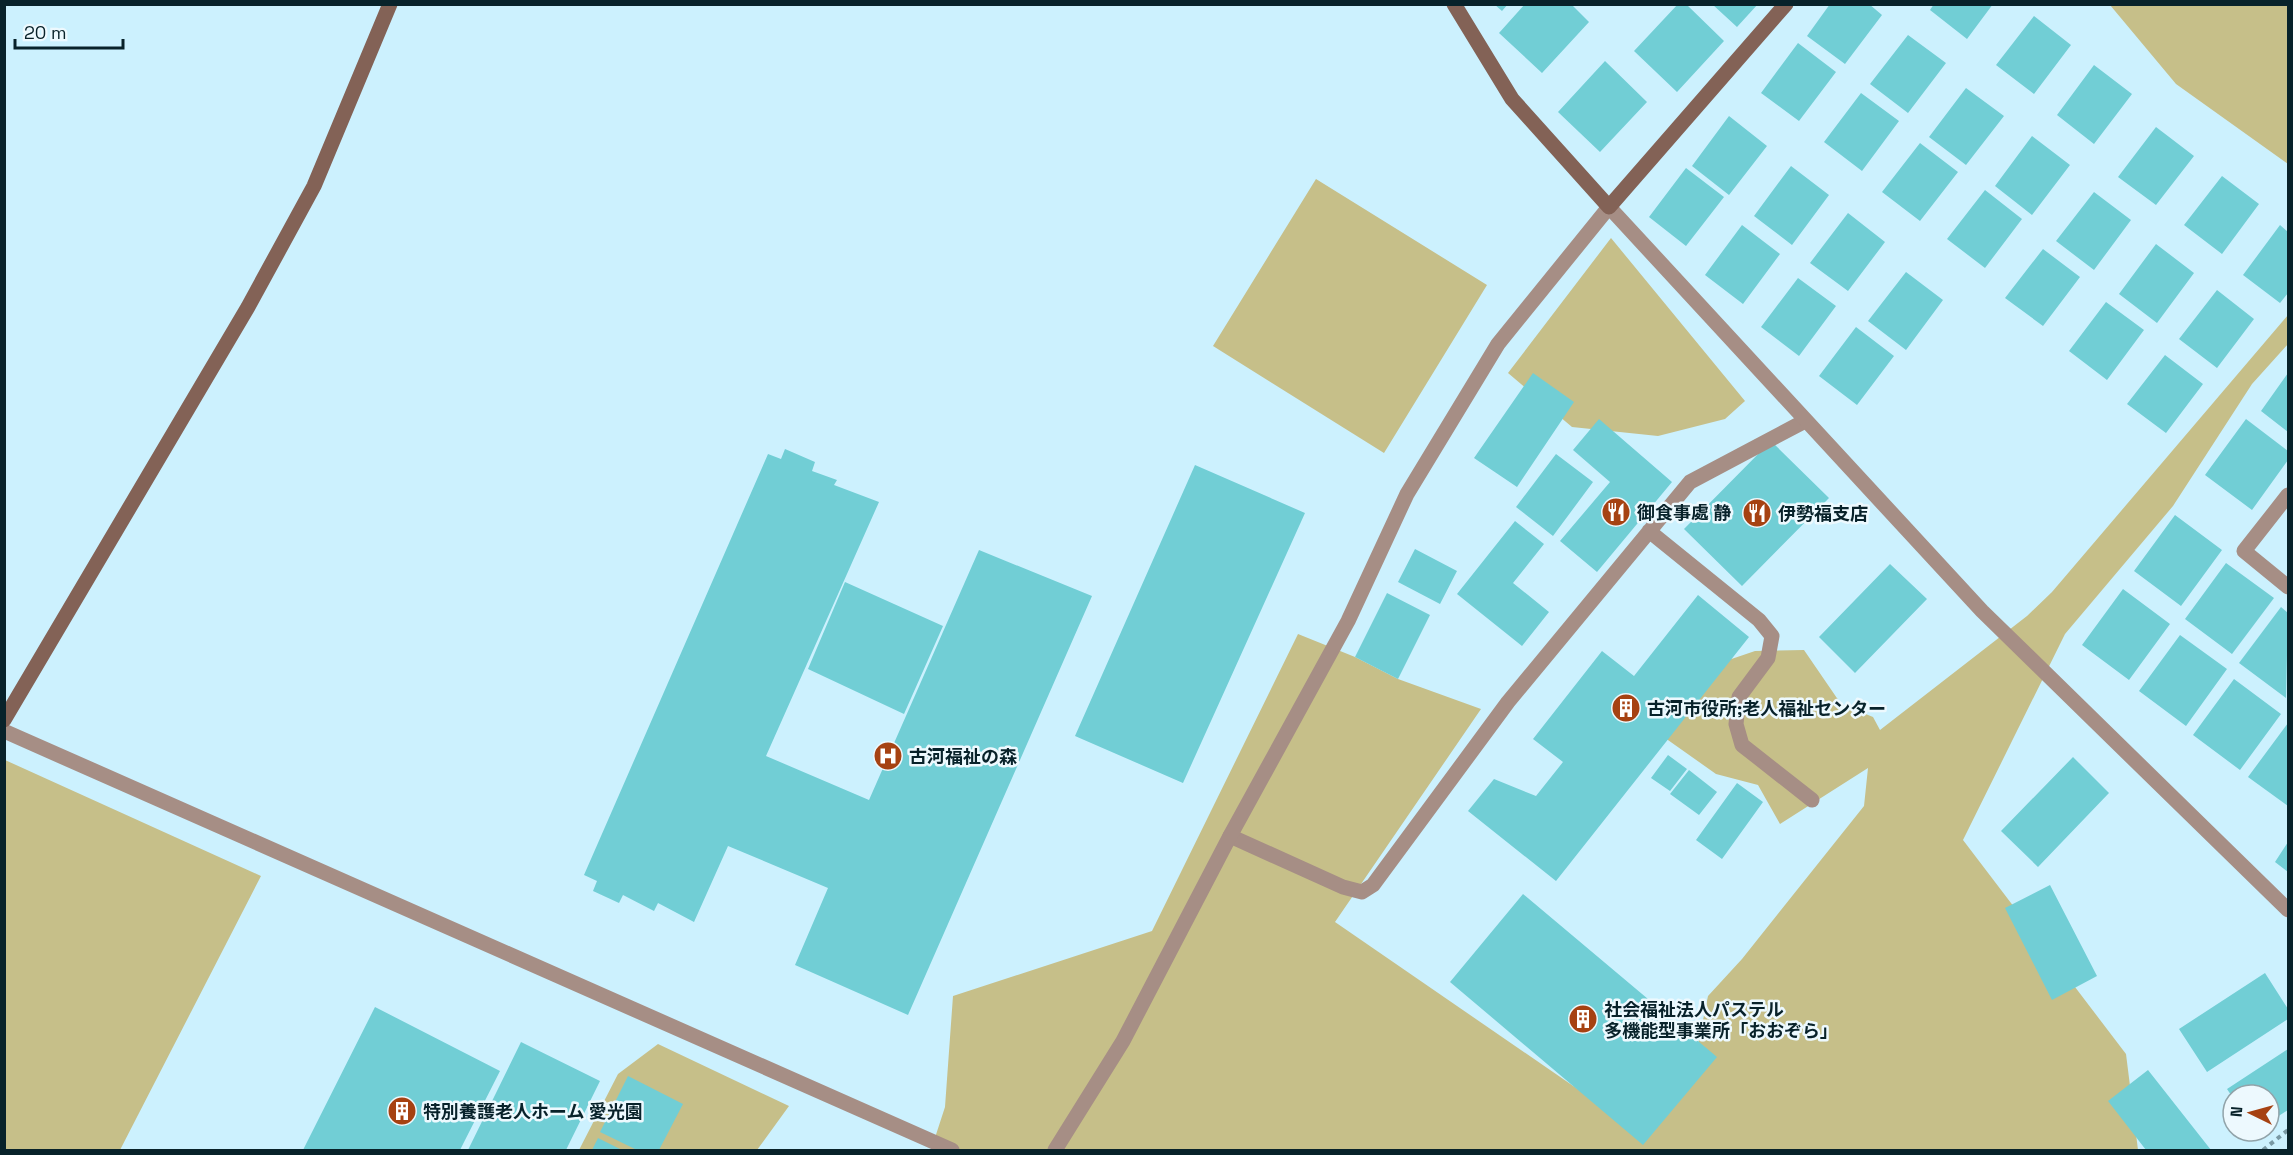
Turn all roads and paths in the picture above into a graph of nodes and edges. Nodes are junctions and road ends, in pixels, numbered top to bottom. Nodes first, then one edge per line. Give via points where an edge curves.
1 (390, 4) edge
2 (1454, 4) edge
3 (1786, 4) edge
4 (1609, 207) junction
5 (1805, 421) junction
6 (2289, 495) edge
7 (1650, 531) junction
8 (2289, 587) edge
9 (4, 720) edge
10 (4, 731) edge
11 (1812, 801) dead end
12 (1230, 836) junction
13 (2289, 910) edge
14 (2289, 1130) edge
15 (952, 1150) edge
16 (1055, 1150) edge
17 (2263, 1150) edge

1 - 9 street via 314,186 248,308
2 - 4 street via 1512,99
3 - 4 street
4 - 5 street
4 - 12 street via 1498,344 1407,494 1348,621
5 - 7 street via 1690,482
5 - 13 street via 1982,611
6 - 8 street via 2244,551
7 - 11 street via 1759,620 1772,636 1768,658 1739,697 1736,724 1742,745
7 - 12 street via 1508,702 1373,885 1362,892 1344,887
10 - 15 street
12 - 16 street via 1123,1041
14 - 17 path

